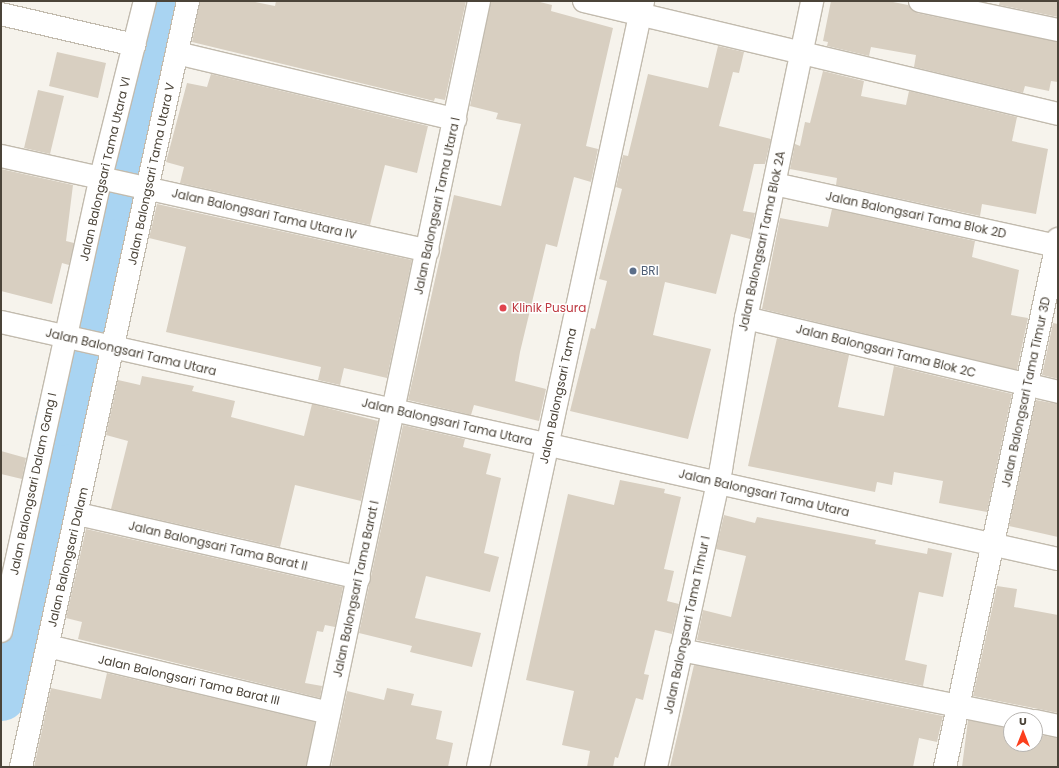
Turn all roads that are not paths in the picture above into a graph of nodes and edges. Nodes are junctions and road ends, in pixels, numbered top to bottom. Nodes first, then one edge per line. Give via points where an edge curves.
1 (145, 1) edge
2 (188, 1) edge
3 (479, 1) edge
4 (584, 1) edge
5 (812, 1) edge
6 (920, 1) edge
7 (642, 7) edge
8 (1, 14) edge
9 (1058, 30) edge
10 (134, 45) junction
11 (801, 50) junction
12 (177, 53) junction
13 (1058, 114) edge
14 (455, 119) junction
15 (1, 156) edge
16 (108, 178) junction
17 (775, 184) junction
18 (143, 187) junction
19 (1057, 243) edge
20 (428, 251) junction
21 (746, 318) junction
22 (1, 322) edge
23 (70, 338) junction
24 (112, 347) junction
25 (1027, 385) junction
26 (1058, 392) edge
27 (395, 411) junction
28 (547, 445) junction
29 (718, 483) junction
30 (78, 514) junction
31 (993, 544) junction
32 (1058, 558) edge
33 (359, 578) junction
34 (1, 631) edge
35 (48, 646) junction
36 (681, 650) junction
37 (958, 705) junction
38 (329, 713) junction
39 (1003, 715) edge
40 (1043, 723) edge
41 (1058, 726) edge
42 (21, 767) edge
43 (318, 767) edge
44 (478, 767) edge
45 (656, 767) edge
46 (945, 767) edge

1 - 10 street, Jalan Balongsari Tama Utara VI
2 - 12 street, Jalan Balongsari Tama Utara V
3 - 14 street, Jalan Balongsari Tama Utara I
4 - 7 street
5 - 11 street, Jalan Balongsari Tama Blok 2A
6 - 9 street
7 - 11 street
7 - 28 street, Jalan Balongsari Tama
8 - 10 street
10 - 16 street, Jalan Balongsari Tama Utara VI
11 - 13 street
11 - 17 street, Jalan Balongsari Tama Blok 2A
12 - 14 street
12 - 18 street, Jalan Balongsari Tama Utara V
14 - 20 street, Jalan Balongsari Tama Utara I
15 - 16 street, Jalan Balongsari Tama Utara IV
16 - 18 street, Jalan Balongsari Tama Utara IV
16 - 23 street, Jalan Balongsari Tama Utara VI
17 - 19 street, Jalan Balongsari Tama Blok 2D
17 - 21 street, Jalan Balongsari Tama Blok 2A
18 - 20 street, Jalan Balongsari Tama Utara IV
18 - 24 street, Jalan Balongsari Tama Utara V
19 - 25 street, Jalan Balongsari Tama Timur 3D
20 - 27 street, Jalan Balongsari Tama Utara I
21 - 25 street, Jalan Balongsari Tama Blok 2C
21 - 29 street, Jalan Balongsari Tama Blok 2A
22 - 23 street, Jalan Balongsari Tama Utara
23 - 24 street, Jalan Balongsari Tama Utara
23 - 34 street, Jalan Balongsari Dalam Gang I
24 - 27 street, Jalan Balongsari Tama Utara
24 - 30 street, Jalan Balongsari Dalam
25 - 26 street, Jalan Balongsari Tama Blok 2C
25 - 31 street, Jalan Balongsari Tama Timur 3D
27 - 28 street, Jalan Balongsari Tama Utara
27 - 33 street, Jalan Balongsari Tama Barat I
28 - 29 street, Jalan Balongsari Tama Utara
28 - 44 street, Jalan Balongsari Tama
29 - 31 street, Jalan Balongsari Tama Utara
29 - 36 street, Jalan Balongsari Tama Timur I
30 - 33 street, Jalan Balongsari Tama Barat II
30 - 35 street, Jalan Balongsari Dalam
31 - 32 street, Jalan Balongsari Tama Utara
31 - 37 street, Jalan Balongsari Tama Timur 3D
33 - 38 street, Jalan Balongsari Tama Barat I
35 - 38 street, Jalan Balongsari Tama Barat III
35 - 42 street, Jalan Balongsari Dalam
36 - 37 street
36 - 45 street, Jalan Balongsari Tama Timur I
37 - 39 street
37 - 46 street, Jalan Balongsari Tama Timur 3D
38 - 43 street, Jalan Balongsari Tama Barat I
40 - 41 street

